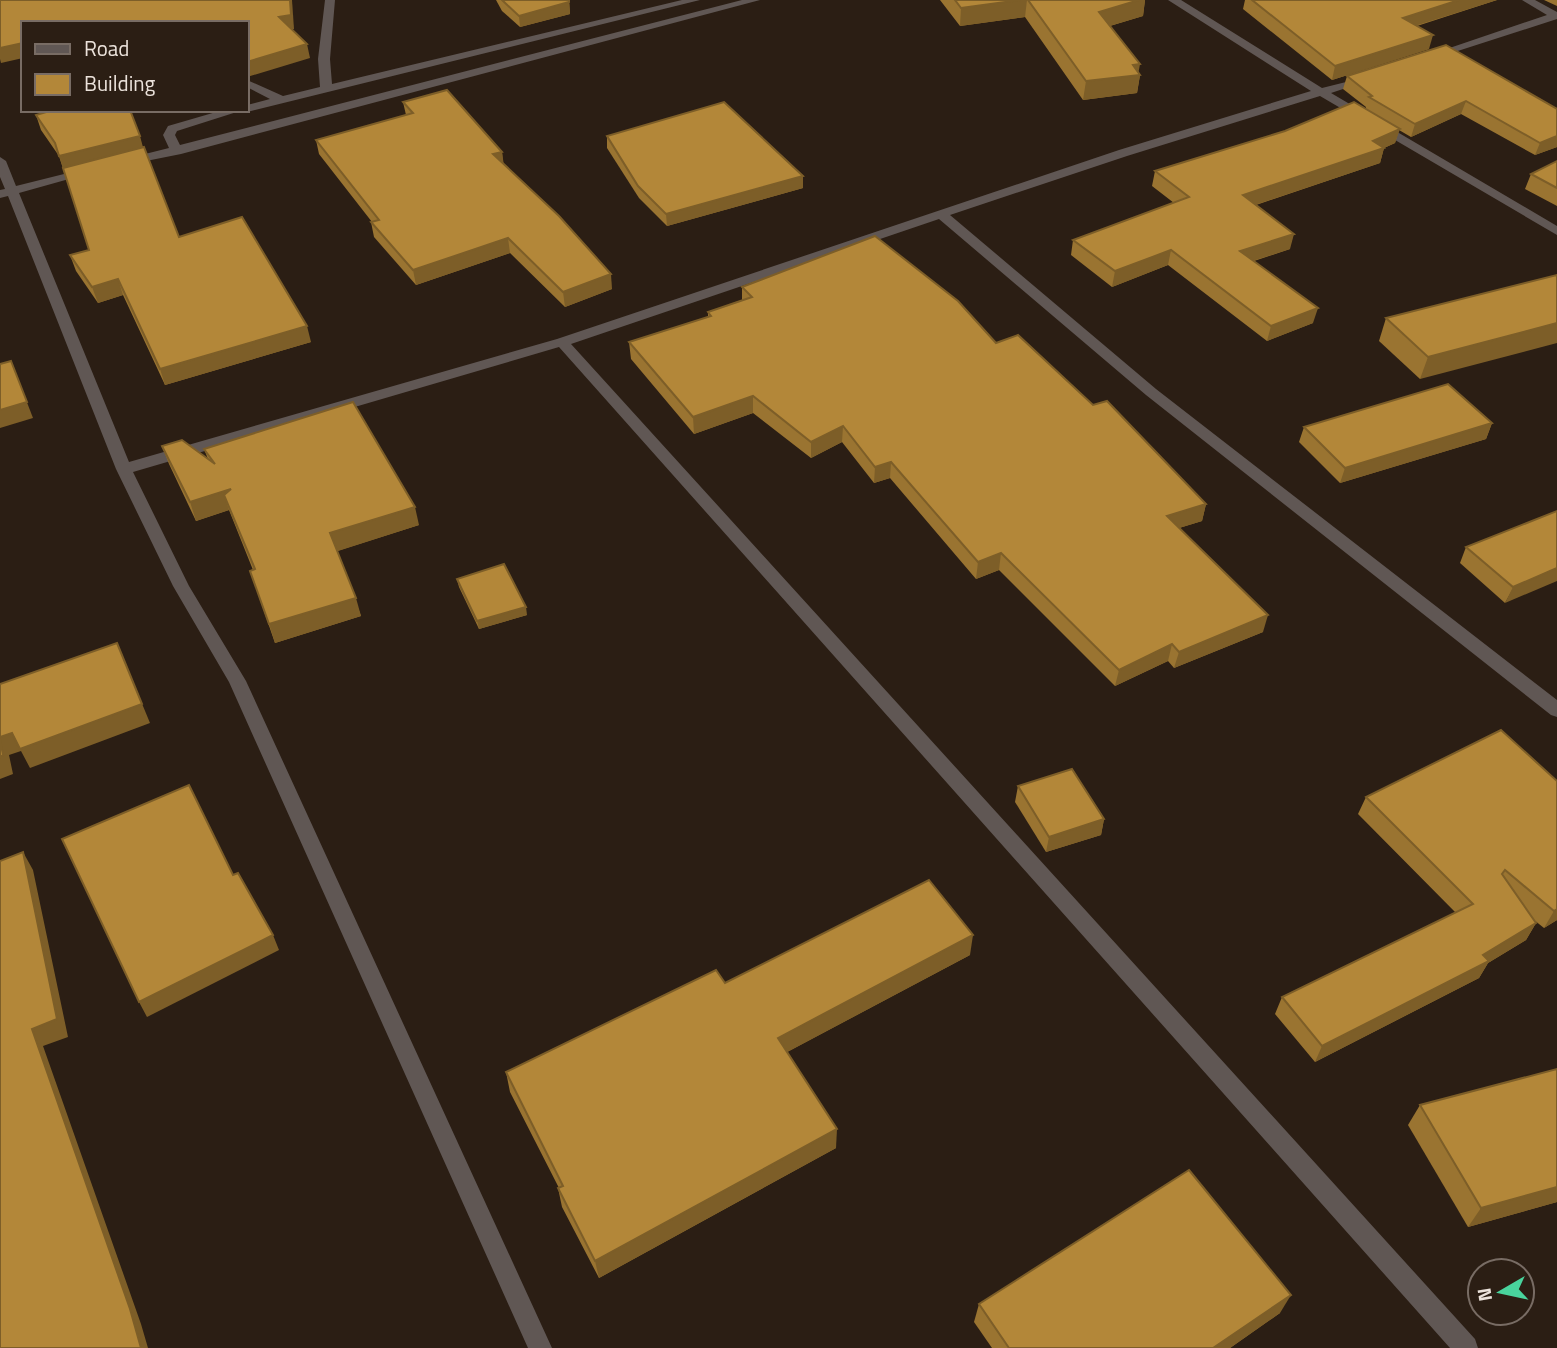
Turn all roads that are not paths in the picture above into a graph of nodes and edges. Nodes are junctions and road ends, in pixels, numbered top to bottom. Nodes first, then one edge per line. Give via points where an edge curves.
1 (330, 0) edge
2 (755, 0) edge
3 (1173, 0) edge
4 (1527, 0) edge
5 (690, 1) edge
6 (1557, 16) edge
7 (1412, 63) edge
8 (1386, 71) edge
9 (248, 83) edge
10 (326, 88) junction
11 (1321, 92) junction
12 (280, 99) junction
13 (248, 108) edge
14 (230, 112) edge
15 (177, 151) junction
16 (1, 169) edge
17 (6, 192) edge
18 (941, 214) junction
19 (1557, 231) edge
20 (562, 342) junction
21 (124, 469) junction
22 (1557, 710) edge
23 (540, 1348) edge
24 (1466, 1348) edge

1 - 10 street
2 - 15 street
3 - 11 street
4 - 6 street
5 - 10 street
6 - 7 street
8 - 11 street
9 - 12 street
10 - 12 street
11 - 18 street
11 - 19 street
12 - 13 street
14 - 15 street via 172,129 169,135
15 - 17 street
16 - 17 street
17 - 21 street
18 - 20 street
18 - 22 street via 1152,392
20 - 21 street
20 - 24 street
21 - 23 street via 181,586 237,681

